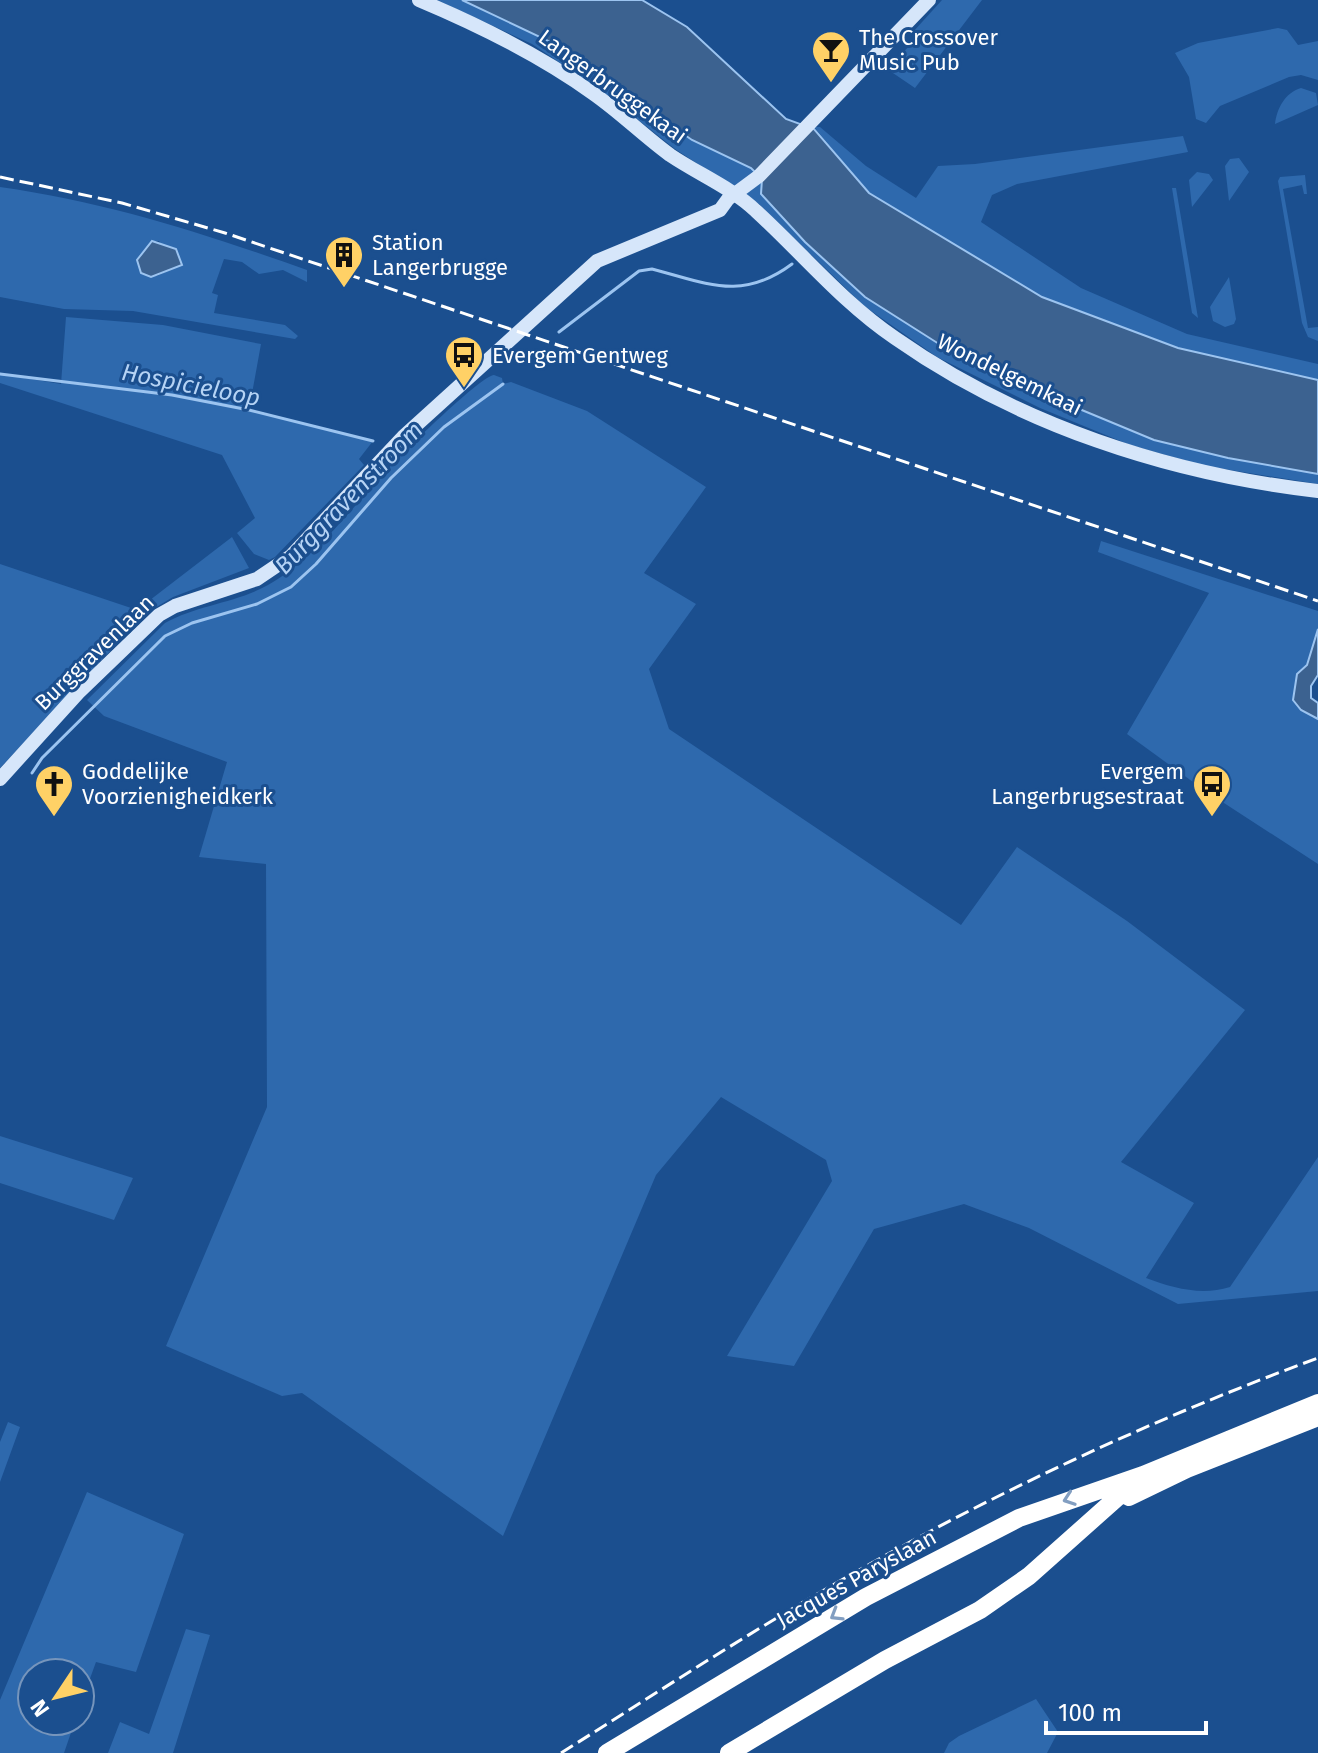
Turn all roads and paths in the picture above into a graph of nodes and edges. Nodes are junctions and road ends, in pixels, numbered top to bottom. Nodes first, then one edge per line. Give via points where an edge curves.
1 (419, 0) edge
2 (929, 0) edge
3 (734, 195) junction
4 (1318, 491) edge
5 (0, 779) edge
6 (1318, 1403) edge
7 (1318, 1417) edge
8 (1143, 1475) junction
9 (1096, 1519) junction
10 (607, 1753) edge
11 (729, 1753) edge

1 - 3 main road, Langerbruggekaai via 528,51
2 - 3 main road, Burggravenlaan via 759,176
3 - 4 main road, Wondelgemkaai via 755,209 860,312 979,388 1084,436 1152,459
3 - 5 main road, Burggravenlaan via 707,217 597,261 403,437 291,556 257,579 159,615
6 - 8 highway, Jacques Paryslaan
7 - 9 highway, Jacques Paryslaan via 1187,1469
8 - 9 highway, Jacques Paryslaan
8 -> 10 highway, Jacques Paryslaan via 1044,1507 939,1557
9 - 11 highway, Jacques Paryslaan via 980,1610

